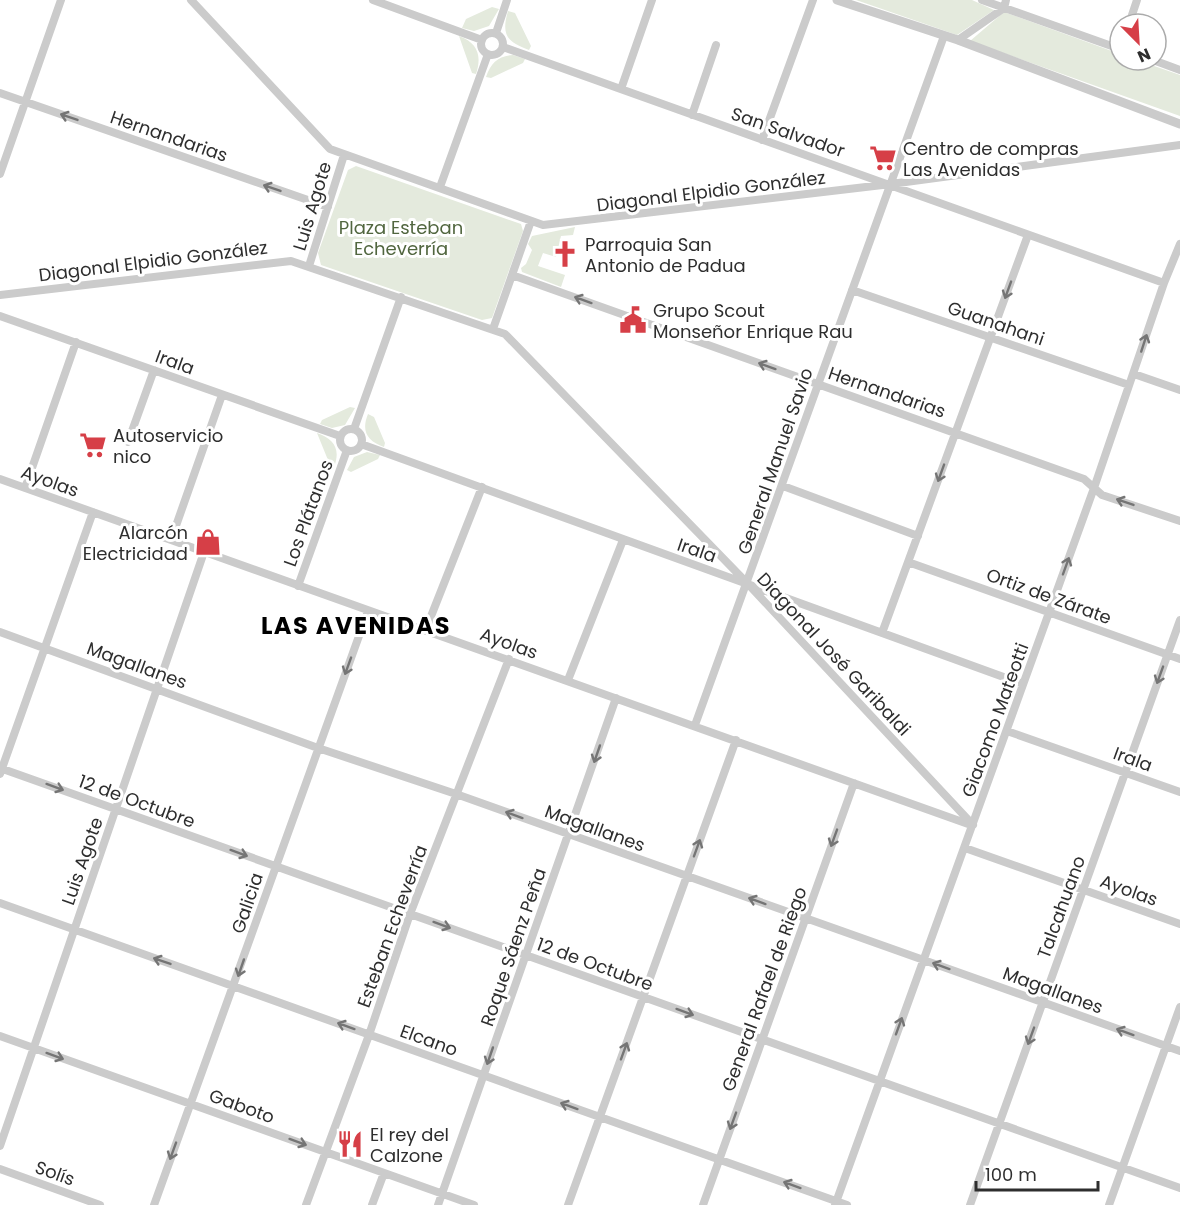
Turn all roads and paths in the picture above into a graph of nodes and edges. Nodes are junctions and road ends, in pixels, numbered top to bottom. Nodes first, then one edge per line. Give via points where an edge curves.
1 (61, 0) edge
2 (191, 0) edge
3 (373, 0) edge
4 (507, 0) edge
5 (652, 0) edge
6 (813, 0) edge
7 (837, 0) edge
8 (982, 0) edge
9 (1005, 4) edge
10 (496, 33) junction
11 (944, 36) junction
12 (482, 40) junction
13 (958, 40) junction
14 (1108, 44) edge
15 (716, 45) dead end
16 (503, 47) junction
17 (488, 54) junction
18 (621, 89) junction
19 (0, 93) edge
20 (25, 102) junction
21 (692, 115) junction
22 (1180, 124) edge
23 (762, 141) junction
24 (1180, 146) edge
25 (344, 154) junction
26 (0, 174) edge
27 (891, 184) junction
28 (440, 188) junction
29 (328, 207) junction
30 (531, 221) junction
31 (1029, 235) junction
32 (1180, 244) edge
33 (1178, 253) edge
34 (309, 266) junction
35 (512, 275) junction
36 (1164, 283) junction
37 (852, 291) junction
38 (0, 295) edge
39 (402, 297) junction
40 (0, 316) edge
41 (493, 329) junction
42 (991, 337) junction
43 (76, 342) junction
44 (154, 370) junction
45 (1134, 374) junction
46 (817, 384) junction
47 (1129, 386) junction
48 (1180, 390) edge
49 (222, 395) junction
50 (354, 429) junction
51 (956, 432) junction
52 (340, 436) junction
53 (128, 442) dead end
54 (361, 444) junction
55 (347, 450) junction
56 (0, 479) edge
57 (783, 486) junction
58 (482, 487) junction
59 (25, 488) junction
60 (1094, 488) junction
61 (93, 512) junction
62 (1180, 521) edge
63 (918, 536) junction
64 (171, 540) junction
65 (623, 540) junction
66 (204, 552) junction
67 (909, 562) junction
68 (748, 584) junction
69 (298, 586) junction
70 (368, 611) junction
71 (1049, 612) junction
72 (1180, 620) edge
73 (426, 630) junction
74 (0, 632) edge
75 (882, 633) junction
76 (45, 648) junction
77 (1167, 655) junction
78 (508, 659) junction
79 (1180, 660) edge
80 (568, 680) junction
81 (1023, 684) junction
82 (158, 688) junction
83 (616, 698) junction
84 (695, 725) junction
85 (1007, 731) junction
86 (736, 740) junction
87 (318, 748) junction
88 (1, 770) edge
89 (1125, 772) junction
90 (854, 783) junction
91 (1180, 792) edge
92 (456, 794) junction
93 (116, 809) junction
94 (972, 825) junction
95 (568, 834) junction
96 (965, 848) junction
97 (276, 866) junction
98 (687, 876) junction
99 (1083, 889) junction
100 (0, 903) edge
101 (410, 914) junction
102 (806, 918) junction
103 (1180, 924) edge
104 (75, 930) junction
105 (526, 955) junction
106 (923, 960) junction
107 (234, 986) junction
108 (643, 997) junction
109 (1043, 1002) junction
110 (1180, 1007) edge
111 (369, 1035) junction
112 (0, 1036) edge
113 (762, 1039) junction
114 (1166, 1046) junction
115 (34, 1048) junction
116 (1180, 1051) edge
117 (483, 1075) junction
118 (879, 1081) junction
119 (190, 1104) junction
120 (600, 1117) junction
121 (999, 1124) junction
122 (0, 1146) edge
123 (325, 1152) junction
124 (720, 1159) junction
125 (1123, 1168) junction
126 (0, 1169) edge
127 (384, 1173) junction
128 (1180, 1188) edge
129 (442, 1193) junction
130 (836, 1203) edge
131 (100, 1205) edge
132 (154, 1205) edge
133 (306, 1205) edge
134 (372, 1205) edge
135 (438, 1205) edge
136 (474, 1205) edge
137 (568, 1205) edge
138 (703, 1205) edge
139 (847, 1205) edge
140 (970, 1205) edge
141 (1109, 1205) edge

1 - 20 street
2 - 25 street via 327,145
3 - 12 street
4 - 10 street
5 - 18 street
6 - 23 street
7 - 11 street
8 - 9 street
9 - 13 street
9 - 14 street
10 - 12 street via 488,33
10 - 16 street via 503,38
11 - 13 street
11 - 27 street, General Manuel Savio
12 - 17 street
13 - 22 street
15 - 21 street
16 - 17 street via 497,54
16 - 18 street, San Salvador
17 - 28 street
18 - 21 street, San Salvador
19 - 20 street, Hernandarias
20 - 26 street
29 -> 20 street, Hernandarias
21 - 23 street, San Salvador
23 - 27 street, San Salvador
24 - 27 street, Diagonal Elpidio González
25 - 28 street
25 - 29 street, Luis Agote
27 - 30 street, Diagonal Elpidio González via 553,225
27 - 31 street, San Salvador
27 - 37 street, General Manuel Savio
28 - 30 street
29 - 34 street, Luis Agote
30 - 35 street
31 - 36 street, San Salvador
31 -> 42 street
32 - 33 street, Giacomo Mateotti
33 - 36 street, Giacomo Mateotti
34 - 38 street, Diagonal Elpidio González via 283,260
34 - 39 street
35 - 41 street
46 -> 35 street, Hernandarias
45 -> 36 street, Giacomo Mateotti
37 - 42 street, Guanahani
37 - 46 street, General Manuel Savio
39 - 41 street
39 - 50 street
40 - 43 street, Irala
41 - 68 street, Diagonal José Garibaldi via 514,340
42 - 47 street, Guanahani
42 - 51 street
43 - 44 street, Irala
43 - 59 street
44 - 49 street, Irala
44 - 53 street
45 - 47 street, Giacomo Mateotti
45 - 48 street
46 - 51 street, Hernandarias
46 - 57 street, General Manuel Savio
47 - 60 street, Giacomo Mateotti
49 - 52 street, Irala
49 - 64 street
50 - 52 street
50 - 54 street via 360,434
51 - 60 street, Hernandarias via 1084,479
51 -> 63 street
52 - 55 street via 340,444
54 - 55 street via 355,450
54 - 58 street, Irala
55 - 69 street, Los Plátanos
56 - 59 street, Ayolas
57 - 63 street
57 - 68 street, General Manuel Savio
58 - 65 street, Irala
58 - 73 street
59 - 61 street, Ayolas
62 -> 60 street, Hernandarias via 1102,495
71 -> 60 street, Giacomo Mateotti
61 - 64 street, Ayolas
61 - 76 street
63 - 67 street
64 - 66 street, Ayolas
65 - 68 street, Irala
65 - 80 street
66 - 69 street, Ayolas
66 - 82 street, Luis Agote
67 - 71 street, Ortiz de Zárate
67 - 75 street
68 - 75 street, Irala
68 - 84 street, General Manuel Savio
68 - 94 street, Diagonal José Garibaldi
69 - 70 street, Ayolas
70 - 73 street, Ayolas
70 -> 87 street, Galicia
71 - 77 street, Ortiz de Zárate
71 - 81 street, Giacomo Mateotti
72 - 77 street, Talcahuano
73 - 78 street, Ayolas
74 - 76 street, Magallanes
75 - 81 street, Irala
76 - 82 street, Magallanes
76 - 88 street
77 - 79 street, Ortiz de Zárate
77 -> 89 street, Talcahuano
78 - 80 street, Ayolas
78 - 92 street, Esteban Echeverría
80 - 83 street, Ayolas
81 - 85 street, Giacomo Mateotti
82 - 87 street, Magallanes
82 - 93 street, Luis Agote
83 - 84 street, Ayolas
83 -> 95 street, Roque Sáenz Peña
84 - 86 street, Ayolas
85 - 89 street, Irala
85 - 94 street, Giacomo Mateotti
86 - 90 street, Ayolas
98 -> 86 street
87 - 92 street, Magallanes
87 - 97 street, Galicia
88 -> 93 street, 12 de Octubre
89 - 91 street, Irala
89 - 99 street, Talcahuano
90 - 94 street, Ayolas
90 -> 102 street, General Rafael de Riego
95 -> 92 street, Magallanes
92 - 101 street, Esteban Echeverría
93 -> 97 street, 12 de Octubre
93 - 104 street, Luis Agote
94 - 96 street, Giacomo Mateotti
95 - 98 street, Magallanes
95 - 105 street, Roque Sáenz Peña
96 - 99 street, Ayolas
96 - 106 street, Giacomo Mateotti
97 - 101 street, 12 de Octubre
97 -> 107 street, Galicia
102 -> 98 street, Magallanes
98 - 108 street
99 - 103 street, Ayolas
99 - 109 street, Talcahuano
100 - 104 street, Elcano
101 -> 105 street, 12 de Octubre
101 - 111 street, Esteban Echeverría
102 - 106 street, Magallanes
102 - 113 street, General Rafael de Riego
107 -> 104 street, Elcano
104 - 115 street, Luis Agote
105 - 108 street, 12 de Octubre
105 -> 117 street, Roque Sáenz Peña
109 -> 106 street, Magallanes
118 -> 106 street, Giacomo Mateotti
111 -> 107 street, Elcano
107 - 119 street, Galicia
108 -> 113 street, 12 de Octubre
120 -> 108 street
114 -> 109 street, Magallanes
109 -> 121 street, Talcahuano
110 - 114 street
111 - 117 street, Elcano
111 - 123 street, Esteban Echeverría
112 - 115 street, Gaboto
113 - 118 street, 12 de Octubre
113 -> 124 street, General Rafael de Riego
114 - 116 street, Magallanes
114 - 125 street
115 -> 119 street, Gaboto
115 - 122 street, Luis Agote
120 -> 117 street, Elcano
117 - 129 street, Roque Sáenz Peña
118 - 121 street, 12 de Octubre
118 - 130 street, Giacomo Mateotti
119 -> 123 street, Gaboto
119 -> 132 street, Galicia
120 - 124 street, Elcano
120 - 137 street
121 - 125 street, 12 de Octubre
121 - 140 street, Talcahuano
123 - 127 street, Gaboto
123 - 133 street, Esteban Echeverría
130 -> 124 street, Elcano
124 - 138 street, General Rafael de Riego
125 - 128 street, 12 de Octubre
125 - 141 street
126 - 131 street, Solís
127 - 129 street, Gaboto
127 - 134 street
129 - 135 street, Roque Sáenz Peña
129 - 136 street, Gaboto
130 - 139 street, Elcano

